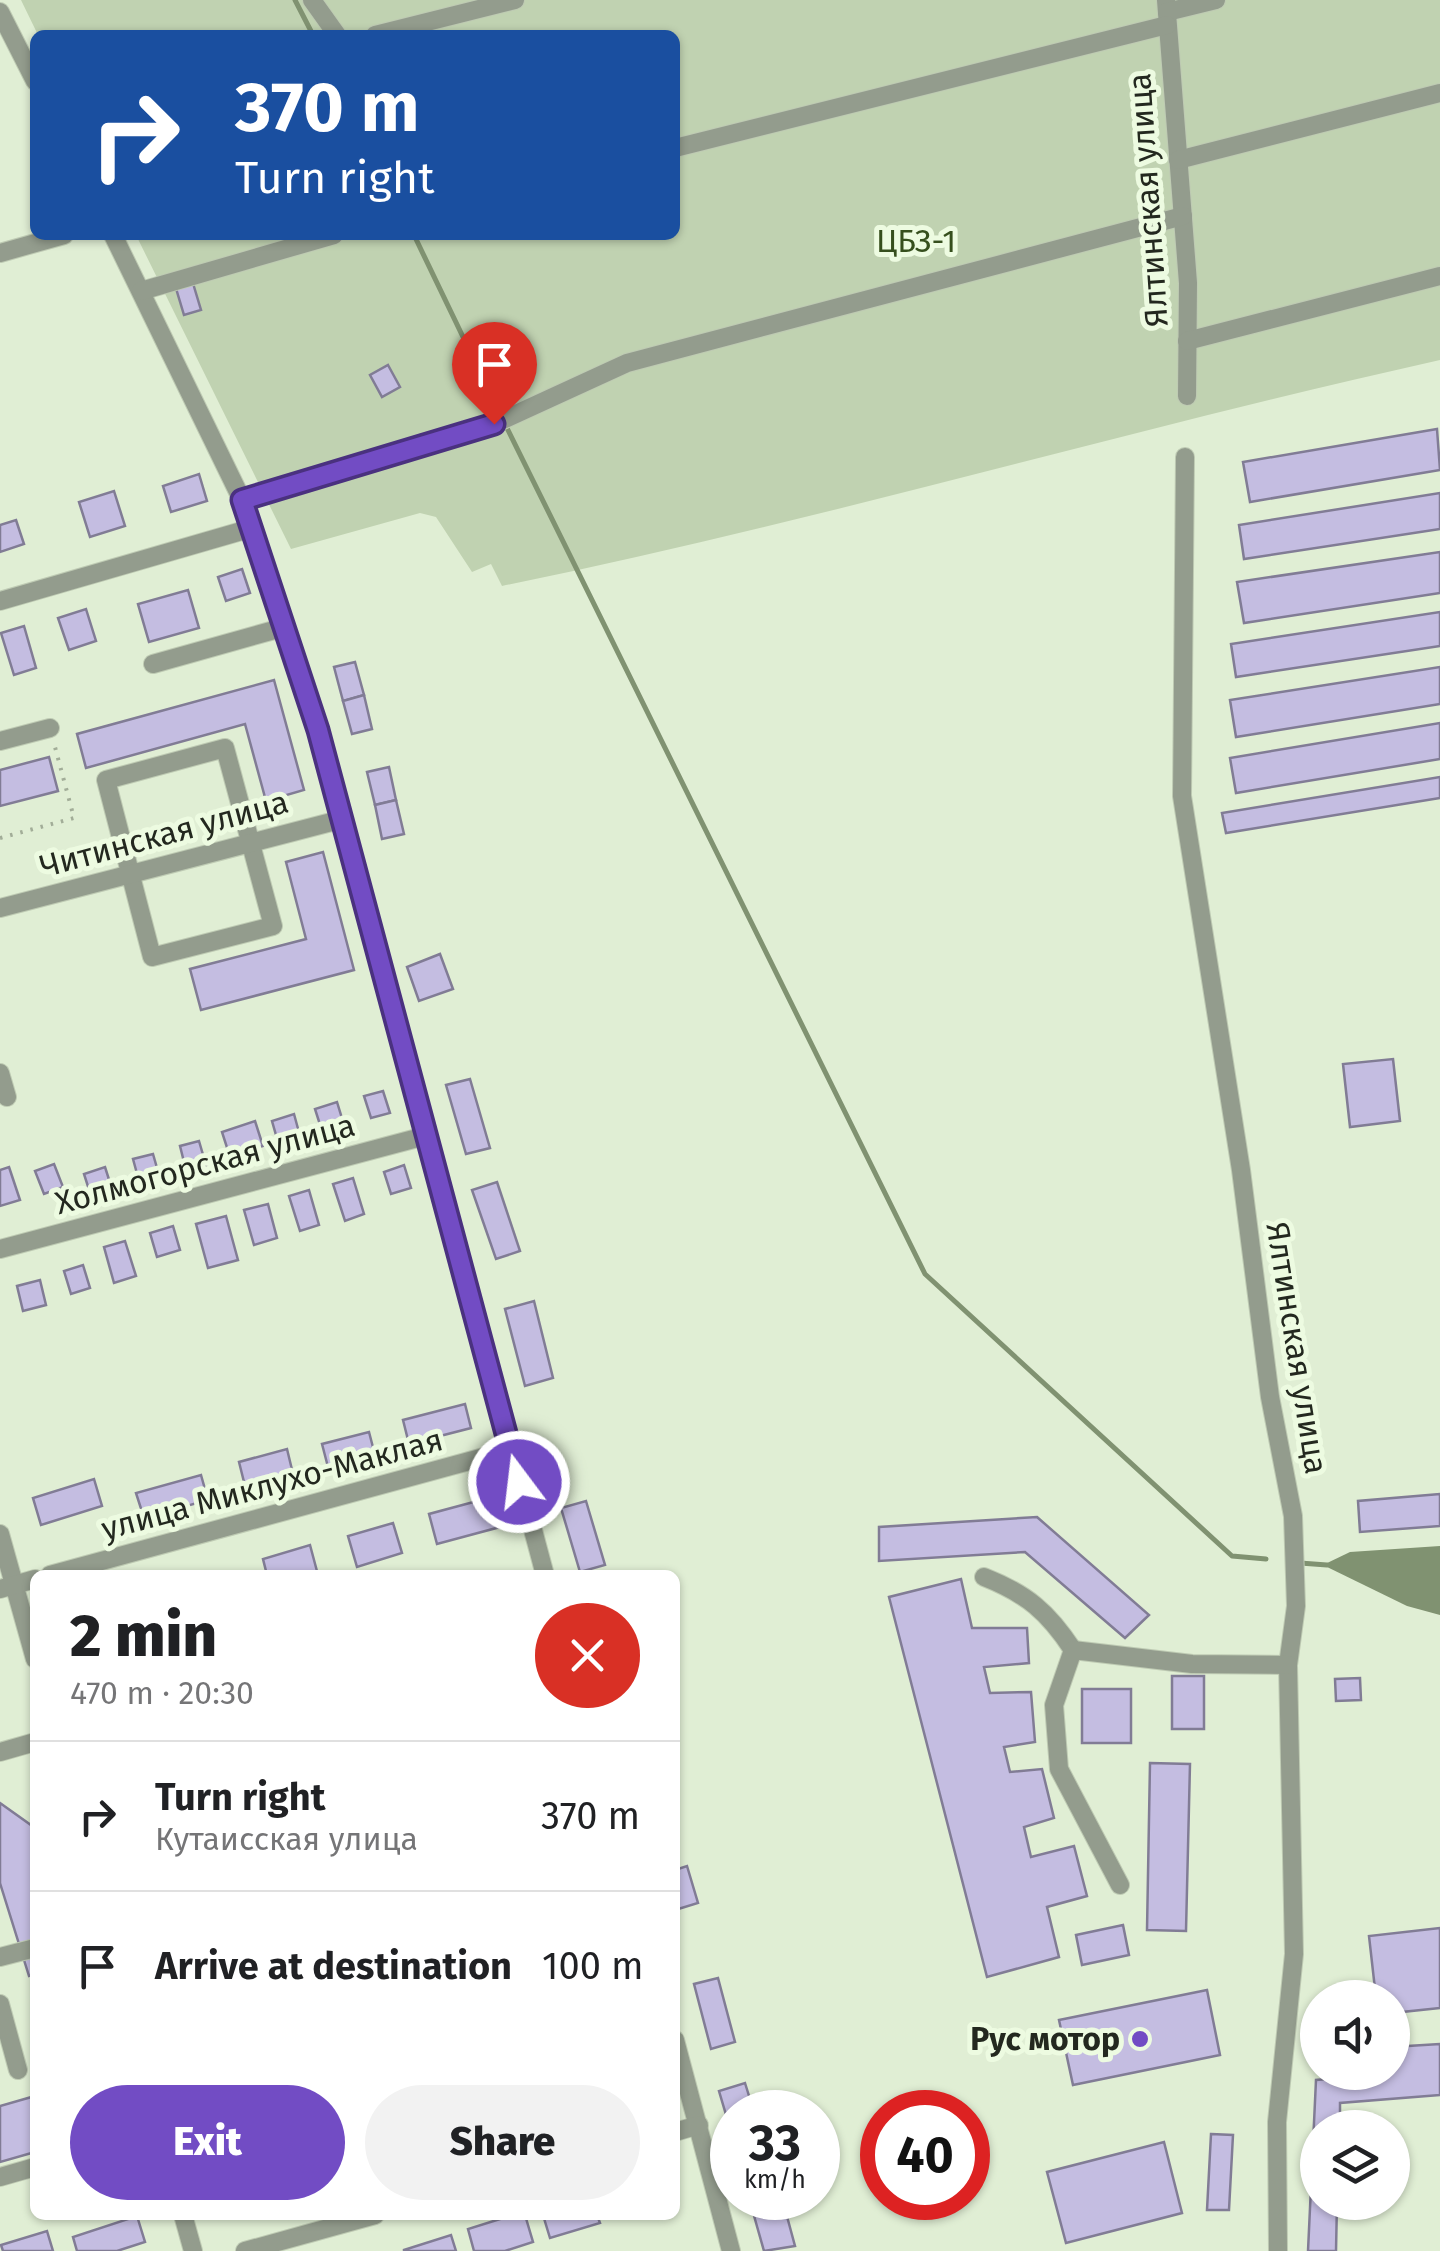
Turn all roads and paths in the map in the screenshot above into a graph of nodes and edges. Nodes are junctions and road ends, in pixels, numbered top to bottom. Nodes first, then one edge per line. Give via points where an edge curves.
1 (312, 0) edge
2 (514, 0) edge
3 (1216, 0) edge
4 (0, 12) edge
5 (1166, 12) edge
6 (333, 30) edge
7 (396, 30) edge
8 (30, 71) edge
9 (1440, 93) edge
10 (680, 147) edge
11 (1178, 160) junction
12 (1182, 216) junction
13 (46, 240) edge
14 (116, 240) edge
15 (317, 240) edge
16 (0, 253) edge
17 (1440, 276) edge
18 (141, 291) junction
19 (1187, 341) junction
20 (1187, 396) dead end
21 (1185, 457) dead end
22 (242, 500) junction
23 (252, 528) junction
24 (0, 601) edge
25 (285, 627) junction
26 (153, 664) dead end
27 (50, 728) joint
28 (0, 741) edge
29 (343, 819) junction
30 (0, 838) edge
31 (251, 843) junction
32 (132, 874) junction
33 (0, 908) edge
34 (0, 1073) edge
35 (6, 1097) dead end
36 (426, 1136) junction
37 (0, 1250) edge
38 (510, 1450) junction
39 (0, 1534) edge
40 (68, 1570) edge
41 (544, 1570) edge
42 (984, 1577) dead end
43 (8, 1587) edge
44 (30, 1646) edge
45 (1072, 1650) junction
46 (1288, 1665) junction
47 (30, 1743) edge
48 (0, 1752) edge
49 (1120, 1885) dead end
50 (30, 1949) edge
51 (0, 1957) edge
52 (0, 2004) edge
53 (680, 2058) edge
54 (18, 2070) dead end
55 (699, 2125) junction
56 (680, 2131) edge
57 (30, 2169) edge
58 (0, 2177) edge
59 (184, 2220) edge
60 (357, 2220) edge
61 (193, 2251) edge
62 (245, 2251) edge
63 (730, 2251) edge
64 (1278, 2251) edge

1 - 6 street
2 - 7 street
3 - 5 street
4 - 8 street
5 - 10 street
5 - 11 street, Ялтинская улица
9 - 11 street
11 - 12 street, Ялтинская улица
12 - 19 street, Ялтинская улица
12 - 22 street via 626,363 494,424
13 - 16 street
14 - 18 street
15 - 18 street
17 - 19 street
18 - 22 street
19 - 20 street, Ялтинская улица
21 - 46 street, Ялтинская улица via 1182,796 1293,1516 1296,1606
22 - 23 street
23 - 24 street
23 - 25 street
25 - 26 street
25 - 29 street
27 - 28 street
27 - 30 path via 74,818
29 - 31 street, Читинская улица
29 - 36 street
31 - 32 street, Читинская улица
31 - 32 street via 273,926 152,957
31 - 32 street via 225,748 106,780
32 - 33 street, Читинская улица
34 - 35 street
36 - 37 street, Холмогорская улица
36 - 38 street
38 - 40 street, улица Миклухо-Маклая
38 - 41 street
39 - 43 street
42 - 45 street via 1022,1592 1047,1612
43 - 44 street
45 - 46 street via 1192,1664
45 - 49 street via 1054,1705 1059,1768
46 - 64 street, Ялтинская улица via 1294,1954 1277,2122
47 - 48 street
50 - 51 street
52 - 54 street
53 - 55 street
55 - 56 street
55 - 63 street
57 - 58 street
59 - 61 street
60 - 62 street

